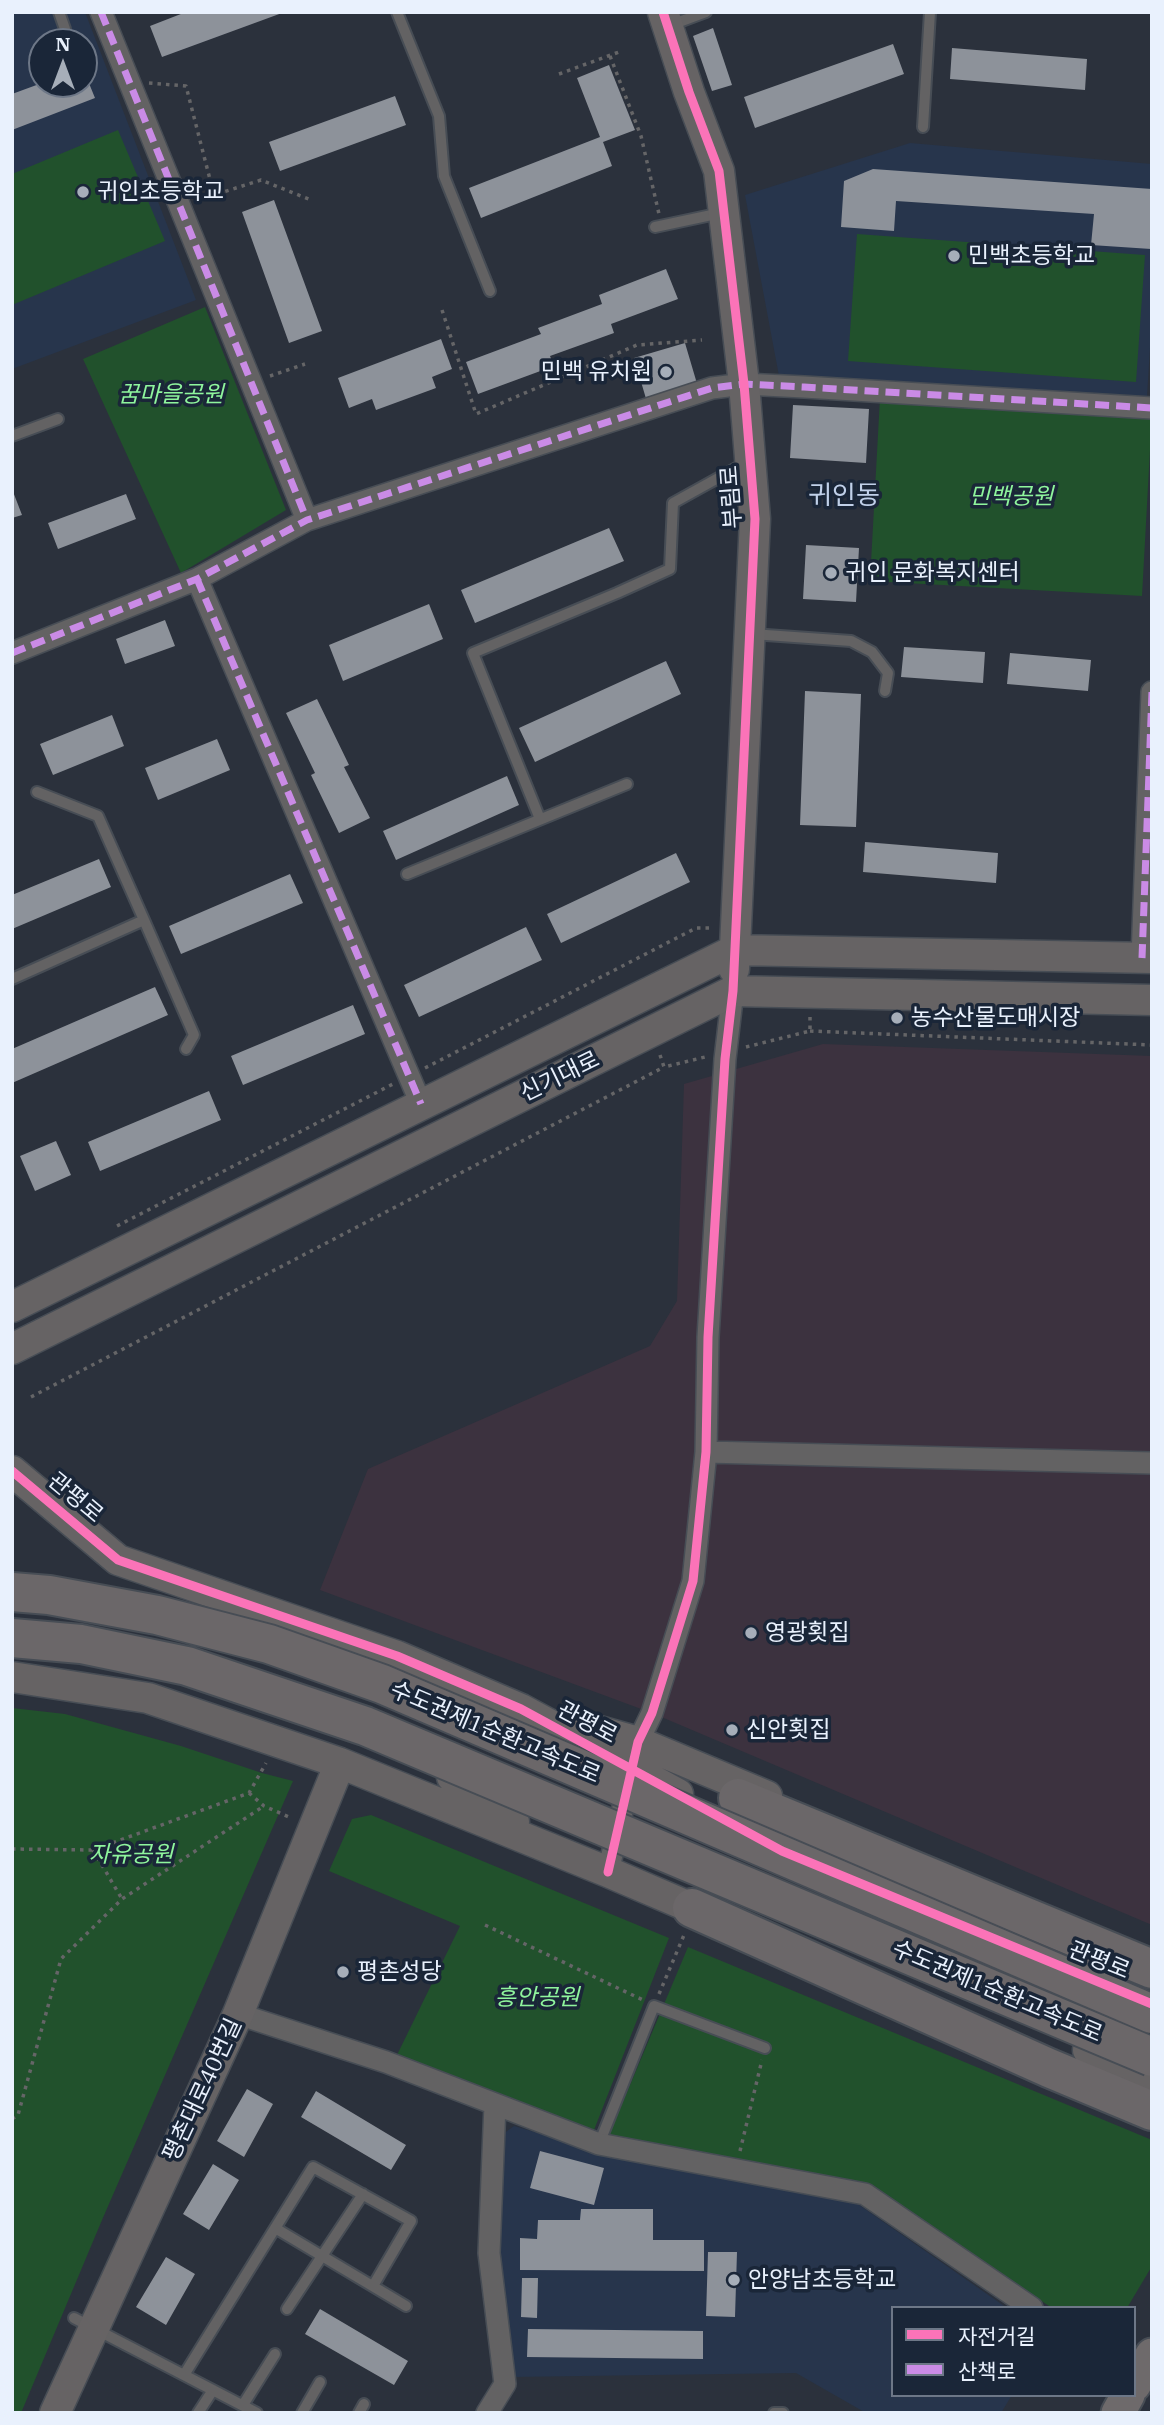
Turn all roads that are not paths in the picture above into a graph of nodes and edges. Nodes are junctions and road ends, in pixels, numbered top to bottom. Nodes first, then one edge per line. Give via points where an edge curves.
1 (101, 12) edge
2 (397, 12) edge
3 (706, 12) edge
4 (930, 12) edge
5 (666, 19) edge
6 (923, 127) dead end
7 (725, 212) junction
8 (659, 226) road end
9 (490, 291) dead end
10 (744, 384) junction
11 (1152, 408) edge
12 (58, 419) dead end
13 (12, 436) edge
14 (749, 460) junction
15 (307, 520) junction
16 (197, 579) junction
17 (749, 634) junction
18 (12, 653) edge
19 (885, 691) dead end
20 (1152, 692) edge
21 (627, 784) dead end
22 (37, 792) dead end
23 (540, 819) junction
24 (407, 874) dead end
25 (144, 920) junction
26 (735, 950) junction
27 (1147, 958) edge
28 (12, 979) edge
29 (733, 991) junction
30 (1152, 1000) edge
31 (186, 1049) dead end
32 (421, 1104) junction
33 (12, 1307) edge
34 (12, 1349) edge
35 (706, 1452) junction
36 (1152, 1463) edge
37 (12, 1471) edge
38 (118, 1560) junction
39 (12, 1584) edge
40 (12, 1592) edge
41 (22, 1638) edge
42 (12, 1677) edge
43 (148, 1698) junction
44 (635, 1755) junction
45 (340, 1763) junction
46 (452, 1777) junction
47 (738, 1798) joint
48 (547, 1848) junction
49 (611, 1858) junction
50 (688, 1921) junction
51 (1152, 1956) edge
52 (1152, 1969) edge
53 (1152, 2004) edge
54 (238, 2014) junction
55 (1152, 2014) edge
56 (765, 2048) road end
57 (1152, 2057) edge
58 (1152, 2078) edge
59 (495, 2104) junction
60 (1152, 2111) edge
61 (1152, 2117) edge
62 (599, 2144) junction
63 (363, 2194) junction
64 (275, 2228) junction
65 (323, 2255) junction
66 (373, 2287) junction
67 (406, 2306) dead end
68 (1029, 2306) edge
69 (287, 2309) dead end
70 (83, 2323) junction
71 (275, 2354) dead end
72 (184, 2375) junction
73 (320, 2382) dead end
74 (213, 2390) junction
75 (1127, 2397) edge
76 (243, 2405) junction
77 (55, 2413) edge
78 (198, 2413) edge
79 (257, 2413) edge
80 (302, 2413) edge
81 (487, 2413) edge
82 (774, 2413) edge
83 (783, 2413) edge
84 (1118, 2413) edge

1 - 15 street
2 - 9 lane via 439,116 444,176
3 - 5 lane
4 - 6 lane
5 - 7 street, 부림로 via 719,171
7 - 8 lane
7 - 10 street, 부림로
10 - 11 street
10 - 14 street, 부림로
10 - 15 street via 712,388
12 - 13 lane
14 - 17 street, 부림로 via 755,519
14 - 23 lane via 673,503 670,569 473,653
15 - 16 street
16 - 18 street
16 - 32 street
17 - 19 lane via 851,641 872,652 888,673
17 - 26 street, 부림로
20 - 27 street
21 - 23 lane
22 - 25 lane via 98,816
23 - 24 lane
25 - 28 lane
25 - 31 lane via 194,1035
26 - 27 street, 신기대로
26 - 29 street, 부림로
26 - 32 street, 신기대로
29 - 30 street, 신기대로
29 - 34 street, 신기대로
29 - 35 street via 708,1337
32 - 33 street, 신기대로
35 - 36 street
35 - 44 street via 693,1581
37 - 38 street, 관평로
38 - 44 street, 관평로 via 397,1656
38 - 44 street via 430,1648
39 - 41 street
40 - 55 highway, 수도권제1순환고속도로, bridge via 157,1615 269,1644 382,1684
41 - 43 street
41 - 46 street via 219,1691 363,1740
41 - 57 highway, 수도권제1순환고속도로, bridge via 80,1644 187,1667 365,1726
42 - 43 street
43 - 45 street
44 - 47 street
44 - 49 street
44 - 51 street
44 - 53 street, 관평로 via 782,1851
45 - 48 street
45 - 54 street, 평촌대로40번길
46 - 48 street
46 - 49 street
47 - 52 highway
48 - 49 street
49 - 50 street
49 - 58 street
50 - 60 highway
50 - 61 street
54 - 59 street via 386,2062
54 - 70 street, 평촌대로40번길
56 - 62 lane via 654,2006
59 - 62 street
59 - 81 street via 489,2253 505,2385
62 - 68 street via 865,2194
63 - 64 lane via 313,2166
63 - 65 lane
63 - 66 lane via 411,2221
64 - 65 lane
64 - 72 lane
65 - 66 lane
65 - 69 lane
66 - 67 lane
70 - 72 lane
70 - 77 street, 평촌대로40번길
71 - 76 lane
72 - 74 lane
73 - 80 lane
74 - 76 lane
74 - 78 lane
75 - 84 main road
76 - 79 lane
82 - 83 lane

